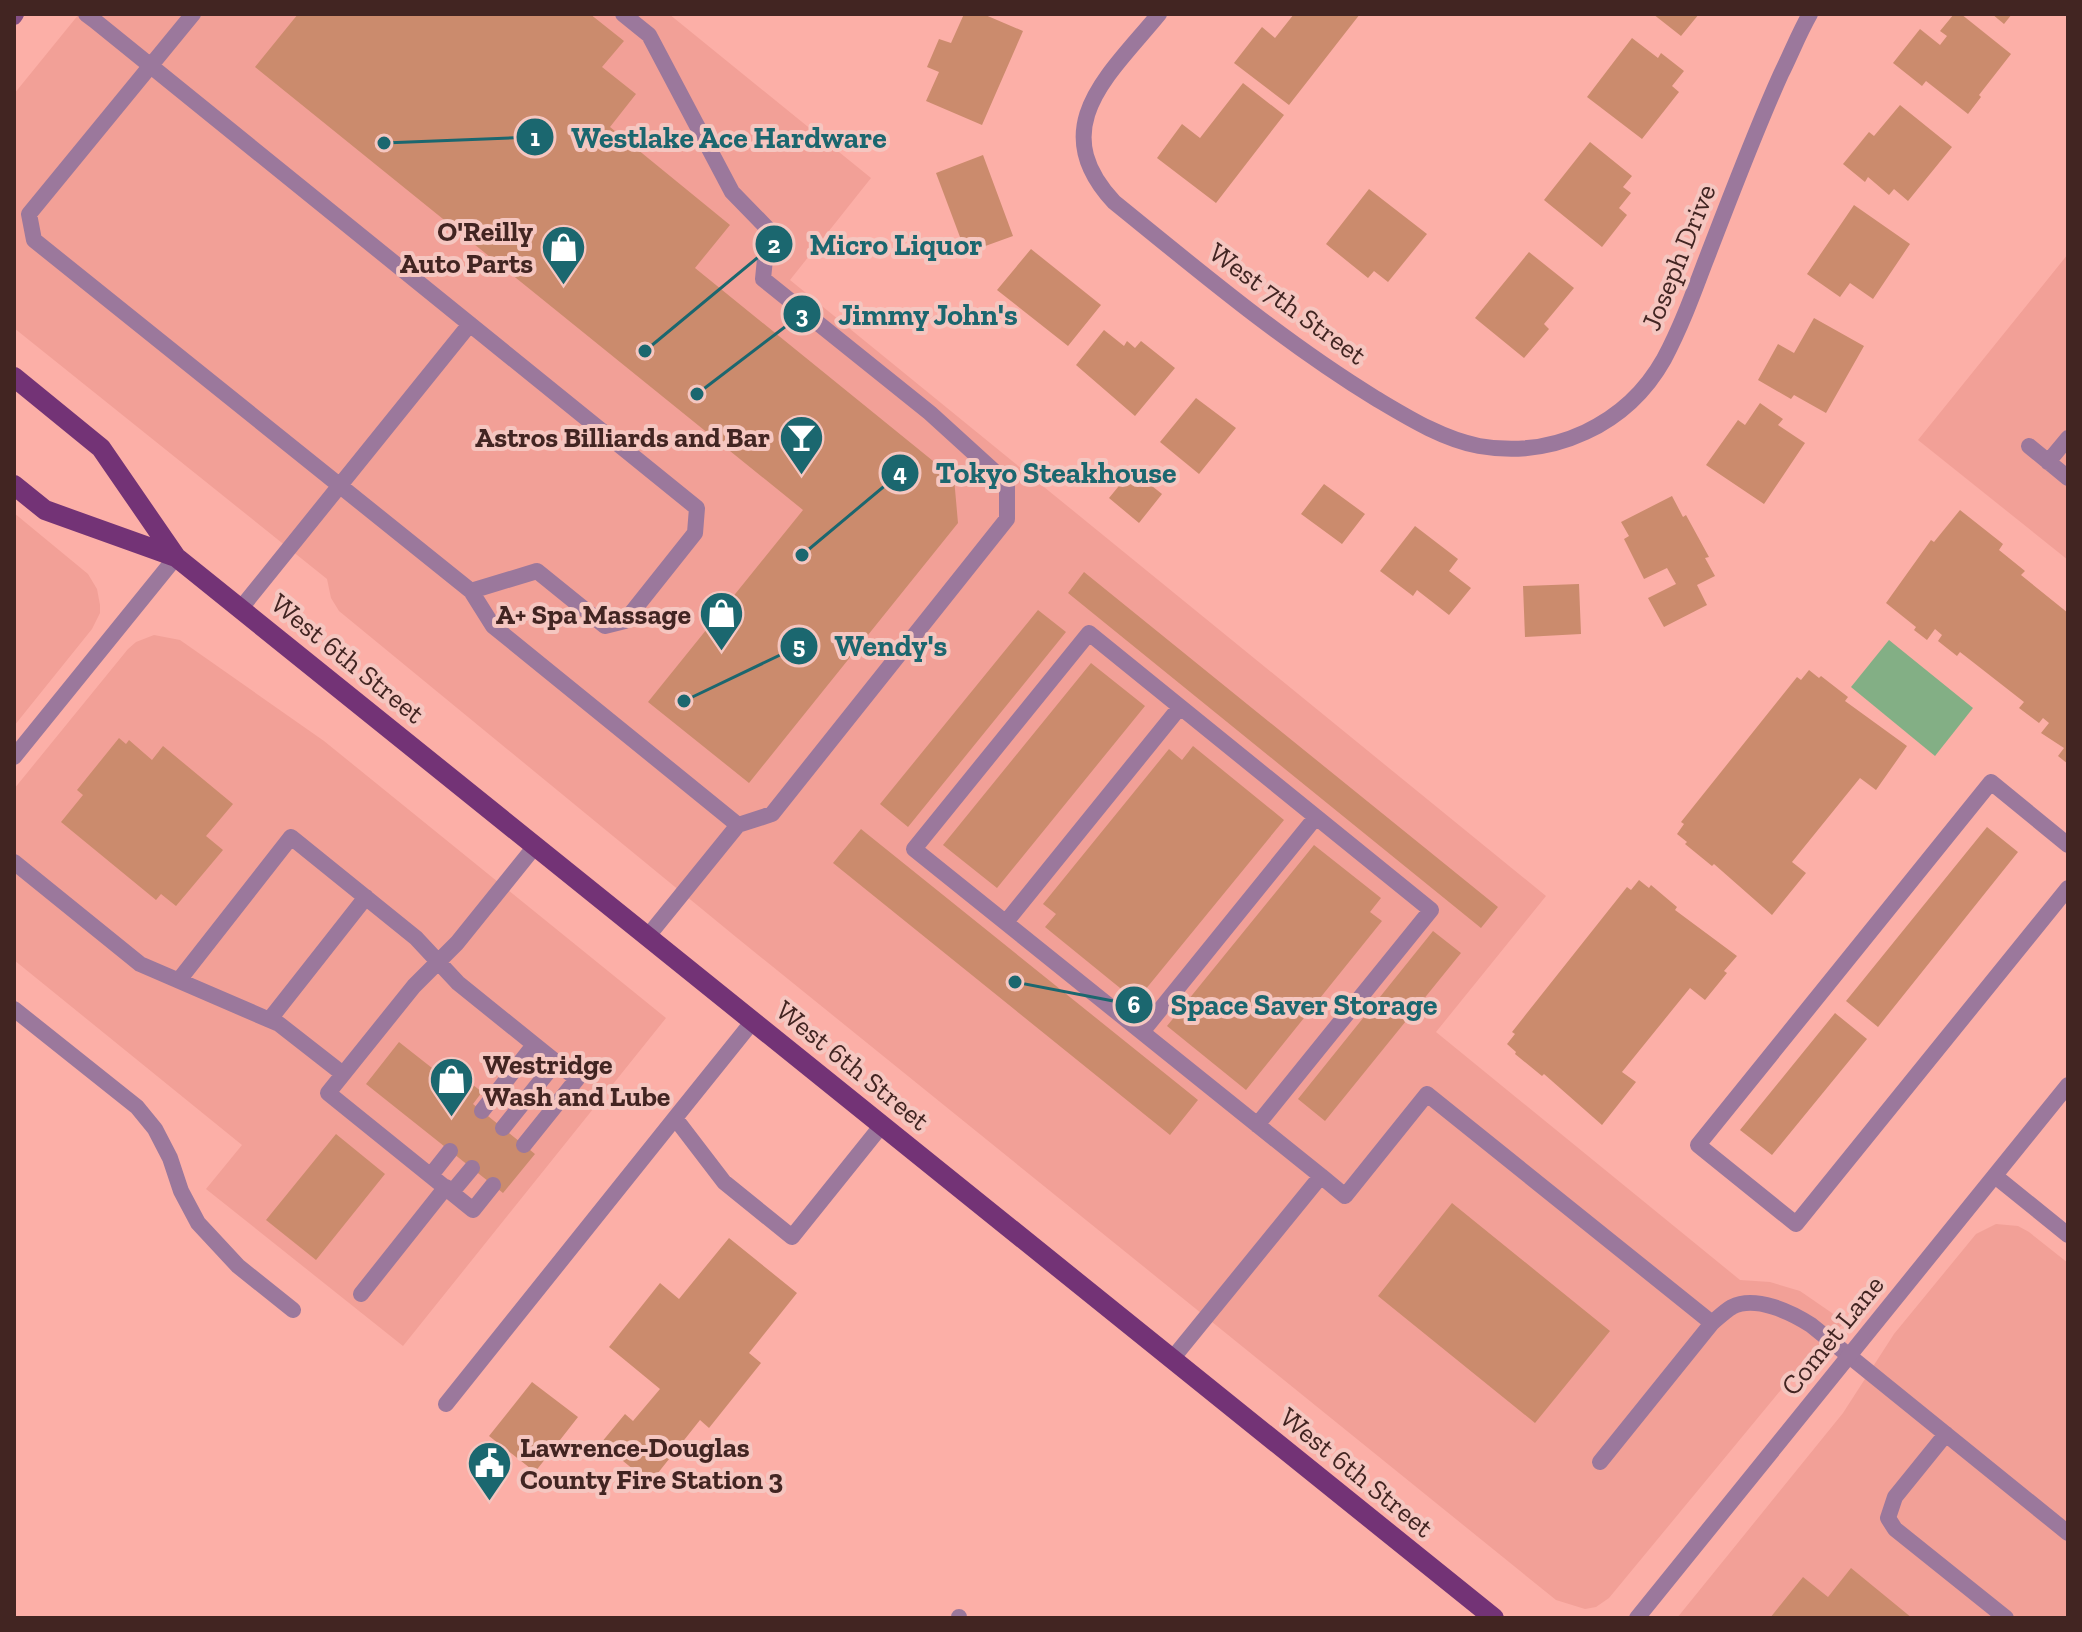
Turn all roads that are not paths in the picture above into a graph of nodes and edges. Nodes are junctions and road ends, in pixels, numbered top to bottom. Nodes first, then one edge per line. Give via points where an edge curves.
1 (86, 14) edge
2 (193, 14) edge
3 (623, 14) edge
4 (1159, 14) edge
5 (1810, 14) edge
6 (150, 66) junction
7 (470, 324) junction
8 (14, 377) edge
9 (2068, 438) edge
10 (2029, 446) dead end
11 (1522, 449) joint
12 (2048, 462) junction
13 (2068, 478) edge
14 (14, 485) edge
15 (340, 486) junction
16 (176, 557) junction
17 (471, 591) junction
18 (241, 608) junction
19 (1180, 707) junction
20 (14, 757) edge
21 (1316, 817) junction
22 (738, 825) junction
23 (536, 845) junction
24 (2068, 845) edge
25 (14, 862) edge
26 (2068, 888) edge
27 (366, 897) junction
28 (1006, 922) junction
29 (648, 936) junction
30 (438, 962) junction
31 (179, 980) junction
32 (14, 1009) edge
33 (270, 1019) junction
34 (753, 1021) junction
35 (1142, 1032) junction
36 (534, 1045) junction
37 (556, 1062) junction
38 (343, 1074) junction
39 (2068, 1085) edge
40 (482, 1111) dead end
41 (675, 1118) junction
42 (882, 1125) junction
43 (1257, 1125) junction
44 (503, 1128) dead end
45 (524, 1145) dead end
46 (450, 1151) dead end
47 (472, 1168) dead end
48 (431, 1175) junction
49 (1321, 1176) junction
50 (1995, 1176) junction
51 (493, 1185) dead end
52 (449, 1190) junction
53 (2068, 1235) edge
54 (361, 1294) dead end
55 (293, 1310) dead end
56 (1712, 1323) junction
57 (1849, 1356) junction
58 (1172, 1359) junction
59 (446, 1404) dead end
60 (1946, 1434) junction
61 (1600, 1462) dead end
62 (2068, 1533) edge
63 (1494, 1618) edge
64 (1637, 1618) edge
65 (2006, 1618) edge

1 - 6 street
2 - 6 street
3 - 22 street via 649,35 732,192 768,229 763,279 930,413 1007,483 1007,519 772,814
4 - 11 street, West 7th Street via 1088,108 1083,141 1099,187 1299,348 1381,402 1477,445
5 - 11 street, Joseph Drive via 1764,112 1679,329 1654,376 1602,424 1566,440
6 - 7 street
6 - 15 street via 29,214 34,240
7 - 15 street
7 - 17 street via 697,508 695,533 625,621 605,626 537,571
8 - 16 main road, West 6th Street via 101,448
9 - 12 street
10 - 12 street
12 - 13 street
14 - 16 main road, West 6th Street via 45,510
15 - 17 street
15 - 18 street
16 - 18 main road, West 6th Street
16 - 20 street
17 - 22 street via 493,626
18 - 23 main road, West 6th Street
19 - 21 street
19 - 28 street
19 - 28 street via 1089,633 914,849
21 - 35 street
21 - 43 street via 1431,910
22 - 29 street
23 - 29 main road, West 6th Street
23 - 30 street
24 - 26 street via 1991,782 1698,1145 1796,1224
25 - 31 street via 140,964
27 - 30 street
27 - 31 street via 291,837
27 - 33 street
28 - 35 street
29 - 34 main road, West 6th Street
30 - 36 street
30 - 38 street
31 - 33 street
32 - 55 street via 137,1107 155,1129 198,1223 238,1266
33 - 38 street
34 - 41 street
34 - 42 main road, West 6th Street
35 - 43 street
36 - 37 street
36 - 40 street
37 - 44 street
37 - 45 street via 577,1079
38 - 48 street via 328,1093
39 - 50 street, Comet Lane
41 - 42 street via 724,1182 792,1237
41 - 59 street
42 - 58 main road, West 6th Street
43 - 49 street
46 - 48 street
47 - 52 street
48 - 52 street
49 - 56 street via 1345,1196 1427,1094
49 - 58 street
50 - 53 street
50 - 57 street, Comet Lane
51 - 52 street via 473,1210
52 - 54 street
56 - 57 street via 1735,1305 1768,1305 1791,1312
56 - 61 street
57 - 60 street
57 - 64 street, Comet Lane
58 - 63 main road, West 6th Street
60 - 62 street
60 - 65 street via 1895,1497 1888,1518

